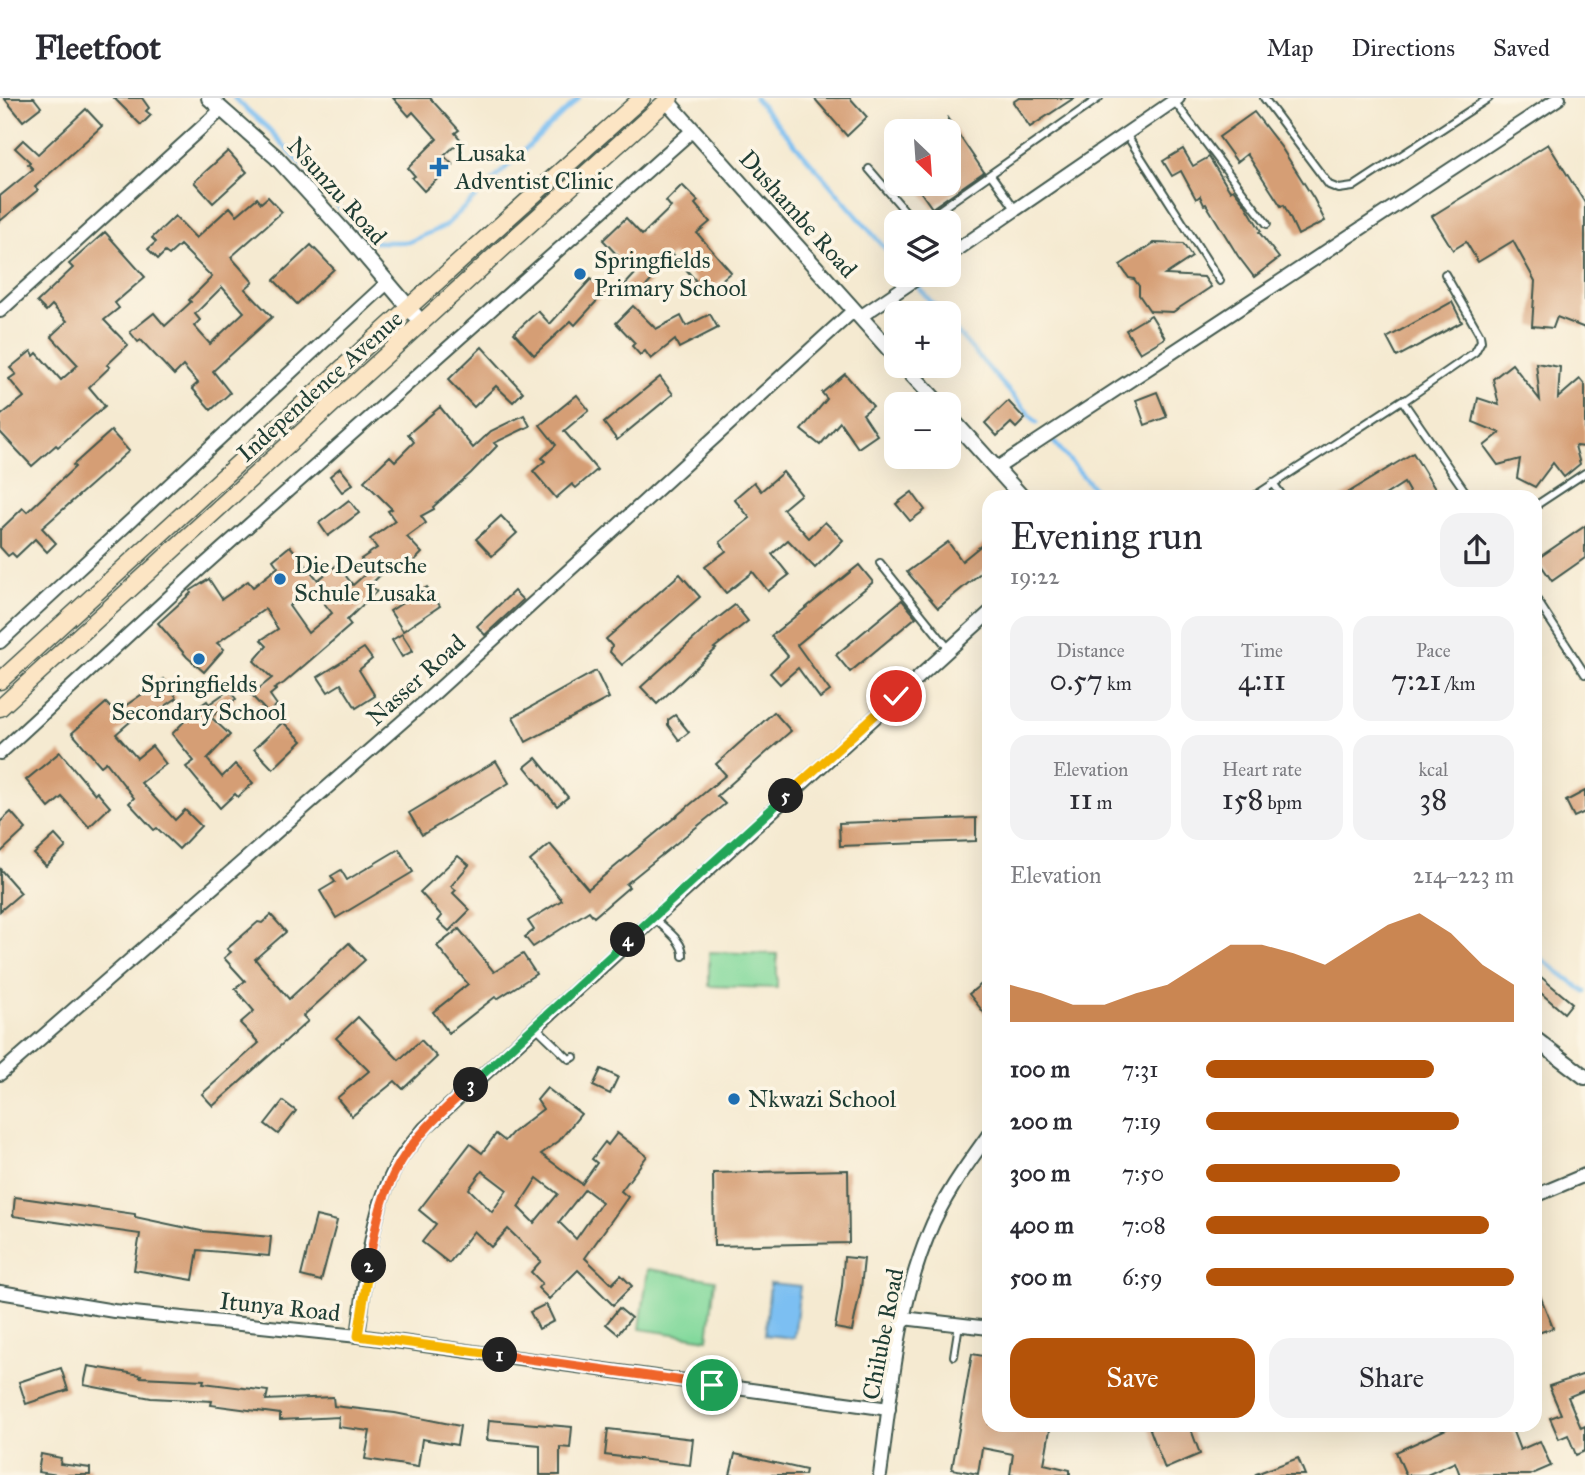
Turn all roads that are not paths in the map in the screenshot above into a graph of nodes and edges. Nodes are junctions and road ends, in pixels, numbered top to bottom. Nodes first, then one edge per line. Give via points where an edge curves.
1 (209, 98) edge
2 (642, 98) edge
3 (1100, 98) edge
4 (1264, 98) edge
5 (1489, 98) edge
6 (1559, 98) edge
7 (666, 99) edge
8 (1176, 99) edge
9 (222, 109) junction
10 (693, 130) junction
11 (1126, 134) junction
12 (869, 169) dead end
13 (991, 175) junction
14 (1016, 210) junction
15 (1268, 224) dead end
16 (961, 247) edge
17 (1445, 274) dead end
18 (1220, 281) dead end
19 (388, 282) junction
20 (902, 287) edge
21 (409, 307) junction
22 (0, 311) edge
23 (857, 314) junction
24 (422, 323) junction
25 (884, 344) edge
26 (915, 378) edge
27 (928, 392) edge
28 (1404, 401) junction
29 (961, 429) edge
30 (997, 468) junction
31 (1585, 473) edge
32 (1273, 483) junction
33 (1016, 490) edge
34 (1263, 490) edge
35 (1278, 490) edge
36 (1464, 490) edge
37 (1542, 501) edge
38 (880, 563) dead end
39 (1542, 608) edge
40 (982, 618) edge
41 (0, 642) edge
42 (949, 649) junction
43 (1585, 674) edge
44 (0, 681) edge
45 (0, 708) edge
46 (0, 752) edge
47 (654, 917) junction
48 (683, 956) dead end
49 (535, 1026) junction
50 (1542, 1044) edge
51 (574, 1057) dead end
52 (0, 1074) edge
53 (1585, 1077) edge
54 (982, 1145) edge
55 (1585, 1175) edge
56 (1542, 1193) edge
57 (0, 1292) edge
58 (903, 1318) junction
59 (959, 1324) junction
60 (982, 1327) edge
61 (358, 1336) junction
62 (954, 1356) dead end
63 (889, 1409) junction
64 (880, 1475) edge

1 - 9 street, Nsunzu Road
2 - 21 main road, Independence Avenue
3 - 13 lane
4 - 5 lane via 1329,185 1339,189 1353,187
6 - 30 street
7 - 10 street, Dushambe Road
7 - 24 main road, Independence Avenue
8 - 11 street
8 - 15 lane
9 - 19 street, Nsunzu Road via 276,157
9 - 22 street
10 - 23 street, Dushambe Road
10 - 46 street
11 - 14 street
11 - 18 lane
12 - 13 lane via 912,219 920,221
13 - 14 lane
14 - 16 street
17 - 28 lane via 1481,341 1475,352
19 - 21 street, Nsunzu Road
19 - 41 street
20 - 23 street, Nasser Road
21 - 24 street, Nsunzu Road
21 - 44 main road, Independence Avenue
23 - 25 street, Dushambe Road
23 - 52 street, Nasser Road
24 - 45 main road, Independence Avenue
26 - 27 street
28 - 32 lane
28 - 36 lane
29 - 30 street
30 - 33 street
31 - 37 lane
32 - 34 lane
32 - 35 lane
38 - 42 lane
39 - 43 lane
40 - 42 street
42 - 47 street
47 - 48 lane via 680,943
47 - 49 street
49 - 51 lane via 569,1059
49 - 61 street via 424,1129 398,1163 373,1234
50 - 53 street
54 - 58 street, Chilube Road via 928,1233
55 - 56 street
57 - 61 street, Itunya Road via 114,1311
58 - 59 street
58 - 63 street, Chilube Road
59 - 60 street
59 - 62 lane
61 - 63 street, Itunya Road
63 - 64 street, Chilube Road

